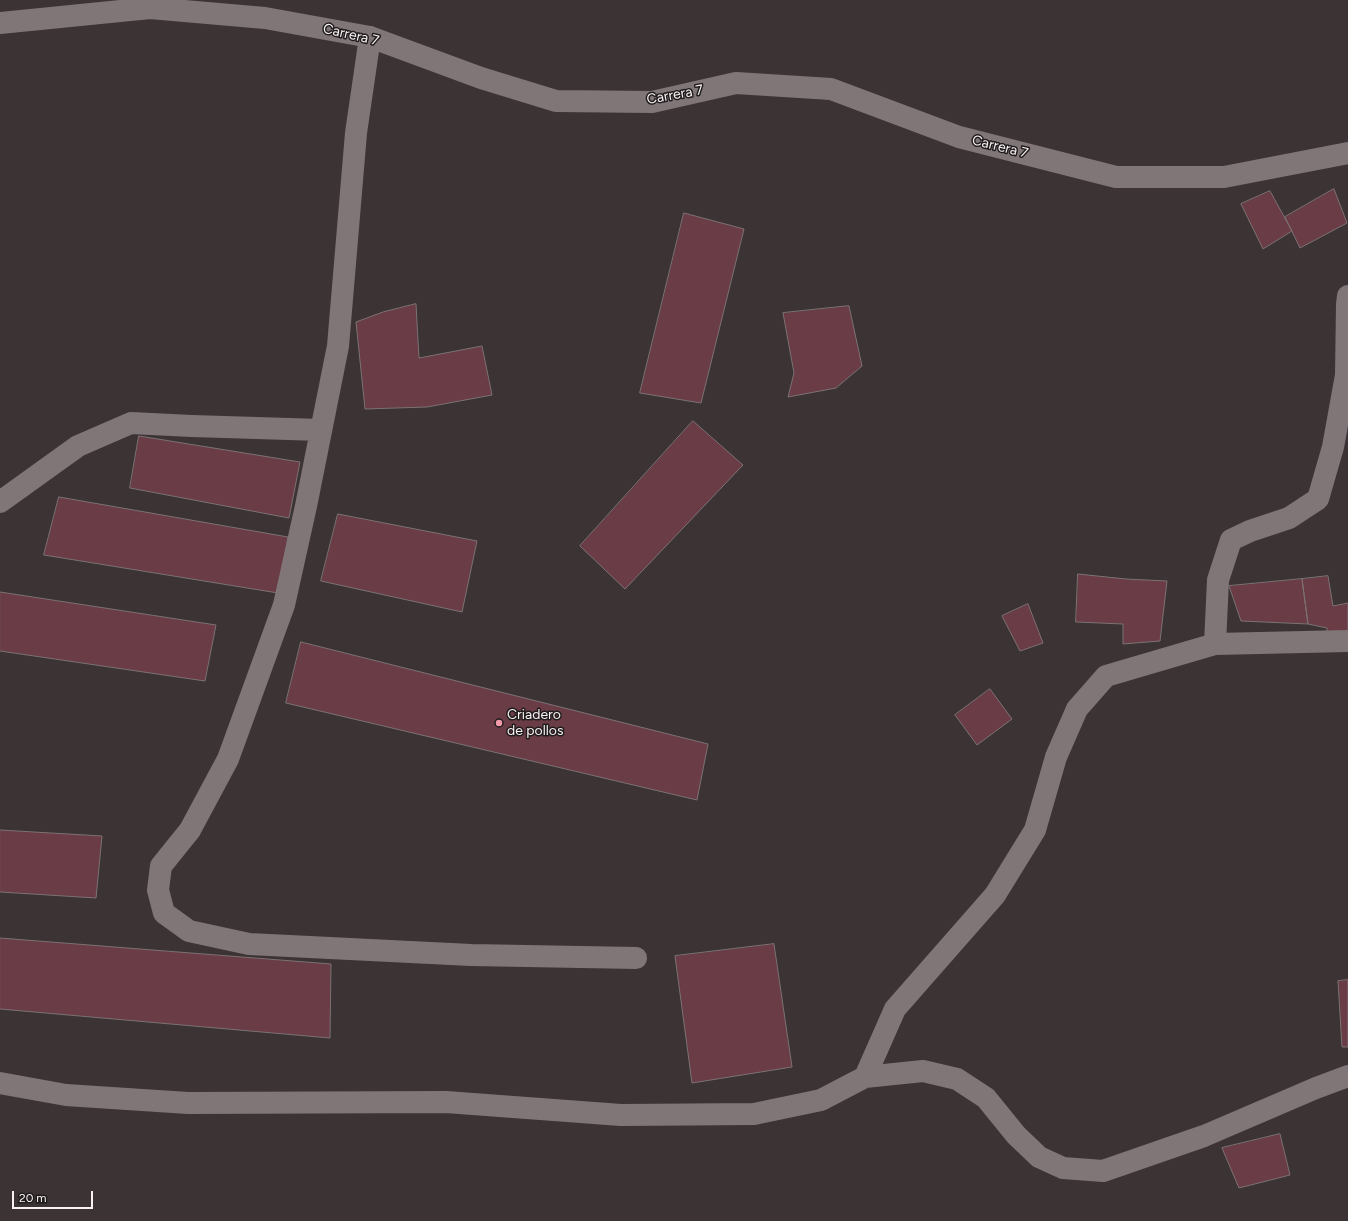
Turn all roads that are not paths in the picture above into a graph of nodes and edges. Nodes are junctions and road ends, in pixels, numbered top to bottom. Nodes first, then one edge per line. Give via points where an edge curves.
1 (0, 22) edge
2 (370, 37) junction
3 (1348, 154) edge
4 (1348, 296) edge
5 (321, 430) junction
6 (0, 502) edge
7 (1348, 642) edge
8 (1215, 644) junction
9 (636, 958) dead end
10 (1348, 1076) edge
11 (865, 1077) junction
12 (0, 1083) edge

1 - 2 street, Carrera 7 via 150,8 265,18
2 - 3 street, Carrera 7 via 481,78 556,101 652,102 736,83 831,89 959,137 1116,177 1224,177
2 - 5 street via 356,133 338,346
4 - 8 street via 1346,375 1333,447 1318,499 1289,518 1232,540 1218,580
5 - 6 street via 131,423 78,446
5 - 9 street via 284,605 228,759 190,830 161,866 158,890 164,913 189,931 249,944 471,955
7 - 8 street
8 - 11 street via 1106,676 1077,708 1056,757 1035,830 995,895 895,1009
10 - 11 street via 1204,1136 1102,1170 1062,1168 1039,1158 1016,1135 986,1098 957,1080 922,1071
11 - 12 street via 821,1100 754,1114 621,1115 446,1102 188,1103 66,1095

